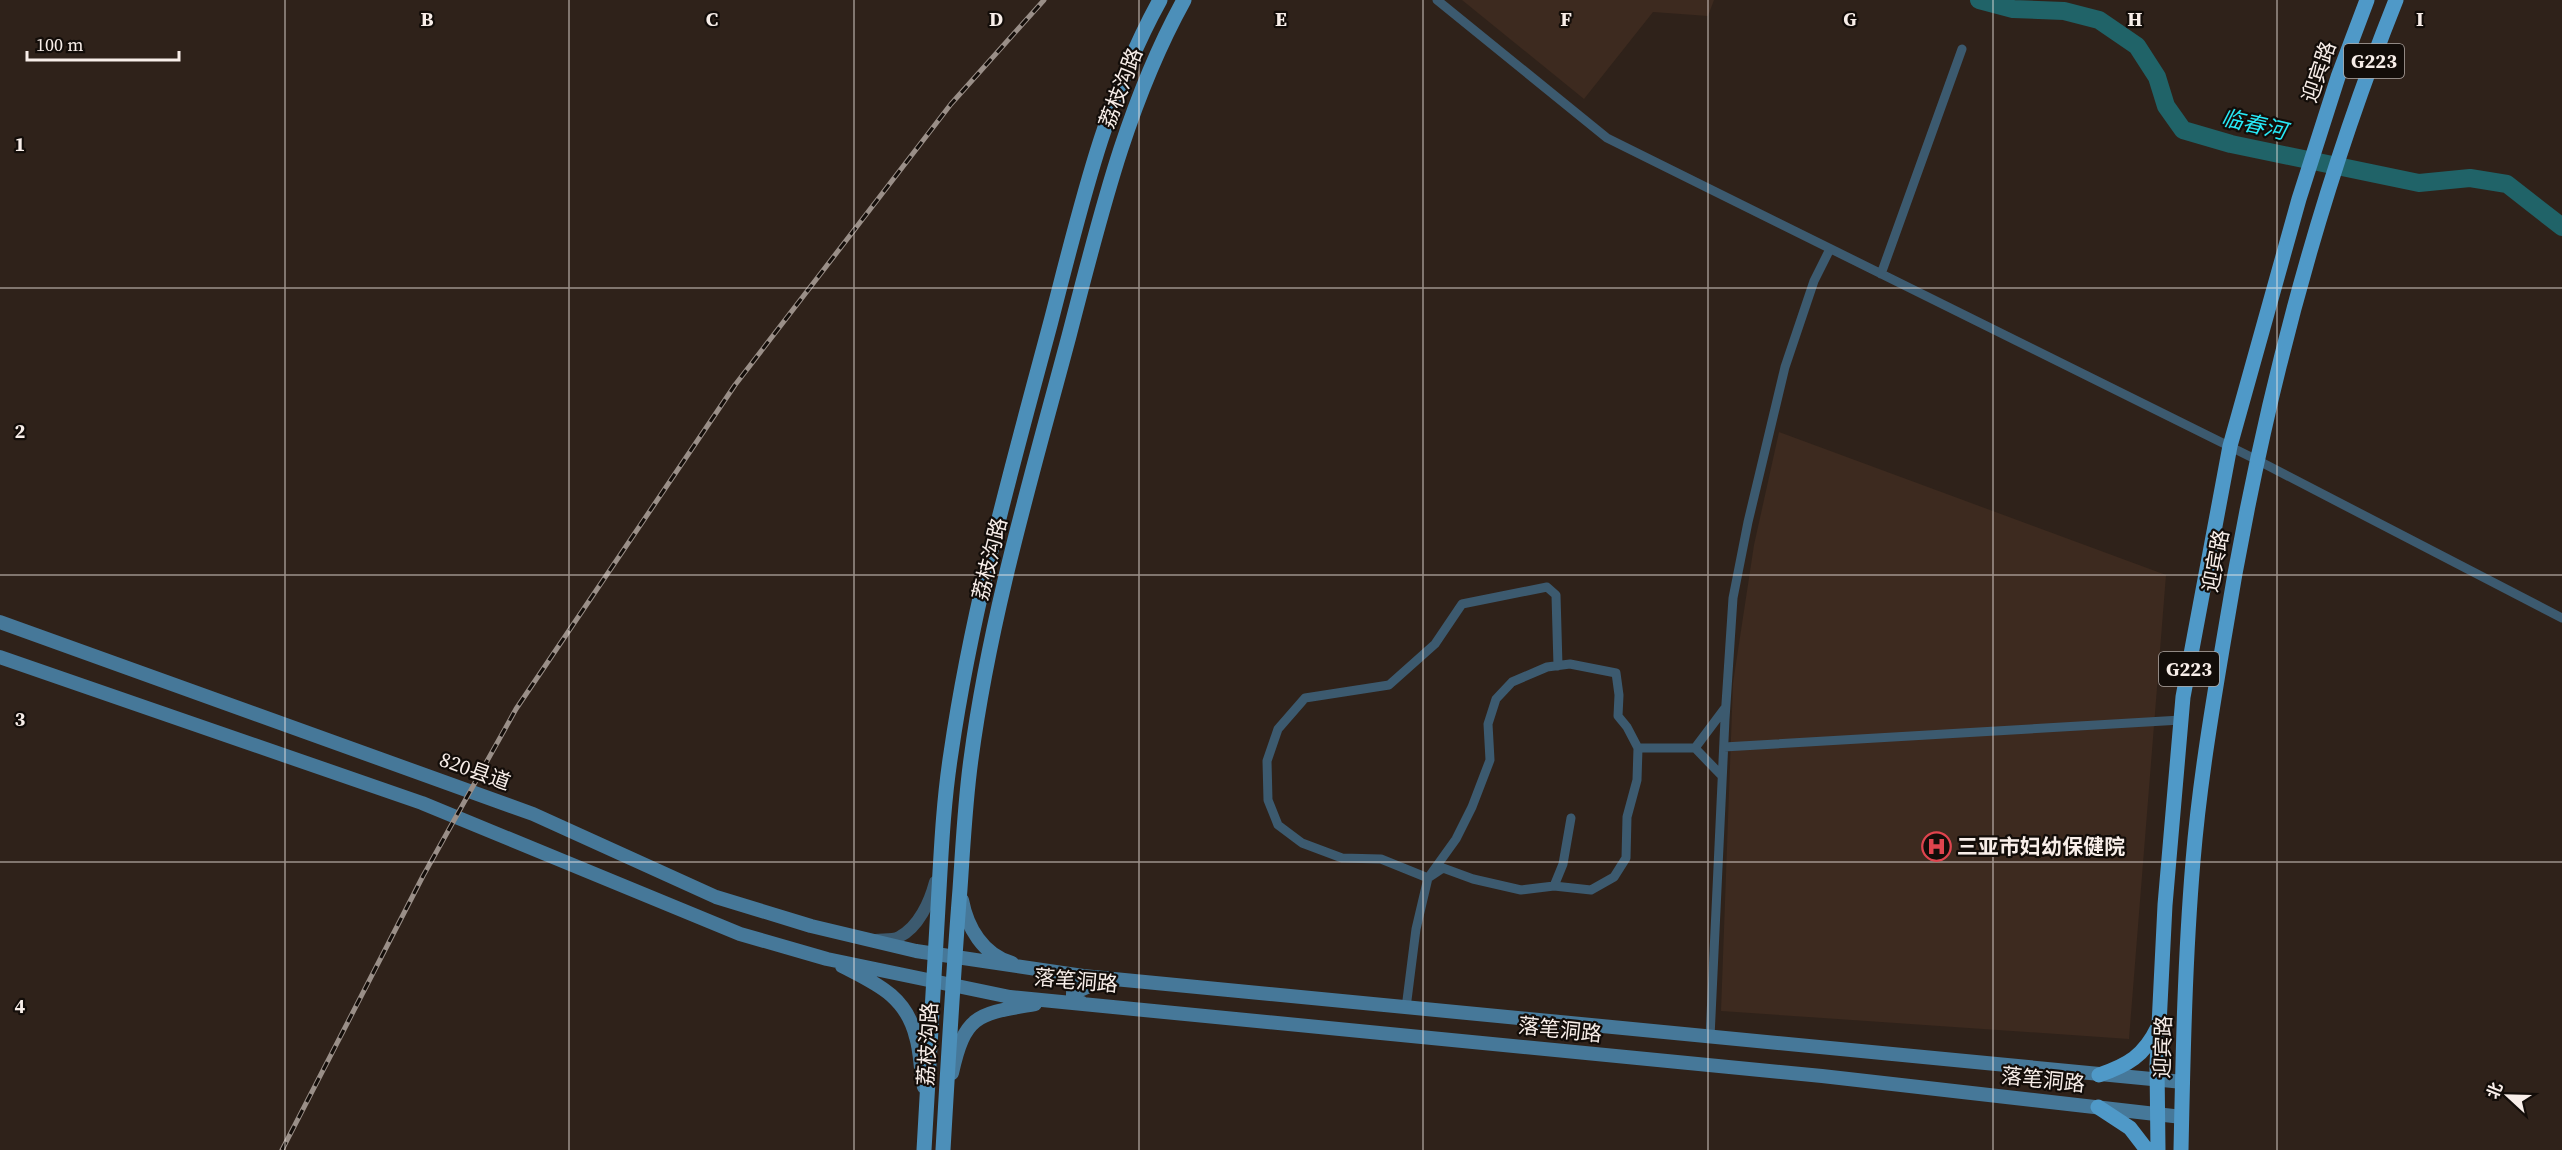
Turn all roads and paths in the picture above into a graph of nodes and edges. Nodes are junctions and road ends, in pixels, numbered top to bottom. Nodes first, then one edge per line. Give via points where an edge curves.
1 (1160, 0) edge
2 (1184, 0) edge
3 (1437, 0) edge
4 (2367, 0) edge
5 (2396, 0) edge
6 (1962, 49) dead end
7 (1830, 249) junction
8 (1881, 274) junction
9 (2230, 446) junction
10 (2258, 460) junction
11 (2562, 618) edge
12 (0, 622) edge
13 (0, 657) edge
14 (1558, 666) junction
15 (1725, 708) junction
16 (2181, 720) junction
17 (1724, 747) junction
18 (1638, 748) junction
19 (1695, 748) junction
20 (1722, 776) junction
21 (1571, 818) dead end
22 (941, 861) junction
23 (1428, 878) junction
24 (960, 886) junction
25 (1554, 886) junction
26 (870, 941) junction
27 (935, 954) junction
28 (954, 958) junction
29 (827, 959) junction
30 (1037, 970) junction
31 (1128, 981) junction
32 (933, 982) junction
33 (952, 985) junction
34 (1052, 1000) junction
35 (1082, 1003) junction
36 (1406, 1008) junction
37 (2159, 1024) junction
38 (1710, 1037) junction
39 (2099, 1075) junction
40 (2157, 1080) junction
41 (2183, 1082) junction
42 (927, 1097) junction
43 (946, 1098) junction
44 (2098, 1107) junction
45 (2157, 1114) junction
46 (2182, 1117) junction
47 (924, 1150) edge
48 (943, 1150) edge
49 (2147, 1150) edge
50 (2158, 1150) edge
51 (2181, 1150) edge

1 - 22 main road, 荔枝沟路 via 1115,98 1088,179 1023,424 963,675 950,757
2 - 24 main road, 荔枝沟路 via 1135,105 1109,185 1002,594 971,760
3 - 7 street via 1607,138
4 - 9 highway, 迎宾路 / G223 via 2299,199
5 - 10 highway, 迎宾路 / G223 via 2325,208 2278,369
6 - 8 street
7 - 8 street
7 - 15 street via 1814,281 1785,367 1750,512 1733,598
8 - 9 street
9 - 10 street
9 - 16 highway, 迎宾路 / G223
10 - 11 street
10 - 41 highway, 迎宾路 / G223 via 2235,565 2193,858
12 - 26 main road, 820县道 via 533,814 716,897
13 - 29 main road via 422,803 740,934
14 - 18 street via 1570,664 1616,673 1618,716
14 - 23 street via 1512,682 1496,699 1488,724 1490,760 1456,839
14 - 23 street via 1556,595 1547,587 1462,604 1435,644 1389,685 1305,698 1278,729 1267,761 1268,800 1278,825 1302,843 1342,858 1381,859
15 - 17 street
15 - 19 street
16 - 17 street
16 - 37 highway, 迎宾路 / G223
17 - 20 street
18 - 19 street
18 - 25 street via 1637,780 1627,817 1626,858 1614,877 1592,890
19 - 20 street
20 - 38 street
21 - 25 street via 1563,864
22 - 26 street via 932,895 917,922 899,937
22 - 27 main road, 荔枝沟路
23 - 25 street via 1443,868 1521,890
23 - 36 street via 1416,929
24 - 28 main road, 荔枝沟路
24 - 30 main road via 966,919 984,947 1008,962
26 - 27 main road, 820县道
27 - 28 main road, 落笔洞路
27 - 32 main road, 荔枝沟路
28 - 30 main road, 落笔洞路
28 - 33 main road, 荔枝沟路
29 - 32 main road
29 - 42 main road via 889,993 908,1012 917,1038
30 - 31 main road, 落笔洞路
31 - 35 main road via 1073,993 1073,999
31 - 36 main road, 落笔洞路
32 - 33 main road, 落笔洞路
32 - 42 main road, 荔枝沟路
33 - 34 main road, 落笔洞路 via 1010,997
33 - 43 main road, 荔枝沟路
34 - 35 main road, 落笔洞路
34 - 43 main road via 980,1017 964,1032
35 - 44 main road, 落笔洞路
36 - 38 main road, 落笔洞路
37 - 39 highway via 2137,1058
37 - 40 highway, 迎宾路 / G223
38 - 39 main road, 落笔洞路
39 - 40 main road, 落笔洞路
40 - 41 main road, 落笔洞路
40 - 45 highway, 迎宾路 / G223
41 - 46 highway, 迎宾路 / G223
42 - 47 main road, 荔枝沟路
43 - 48 main road, 荔枝沟路
44 - 45 main road, 落笔洞路
44 - 49 highway via 2130,1128
45 - 46 main road, 落笔洞路
45 - 50 highway, 迎宾路 / G223
46 - 51 highway, 迎宾路 / G223

